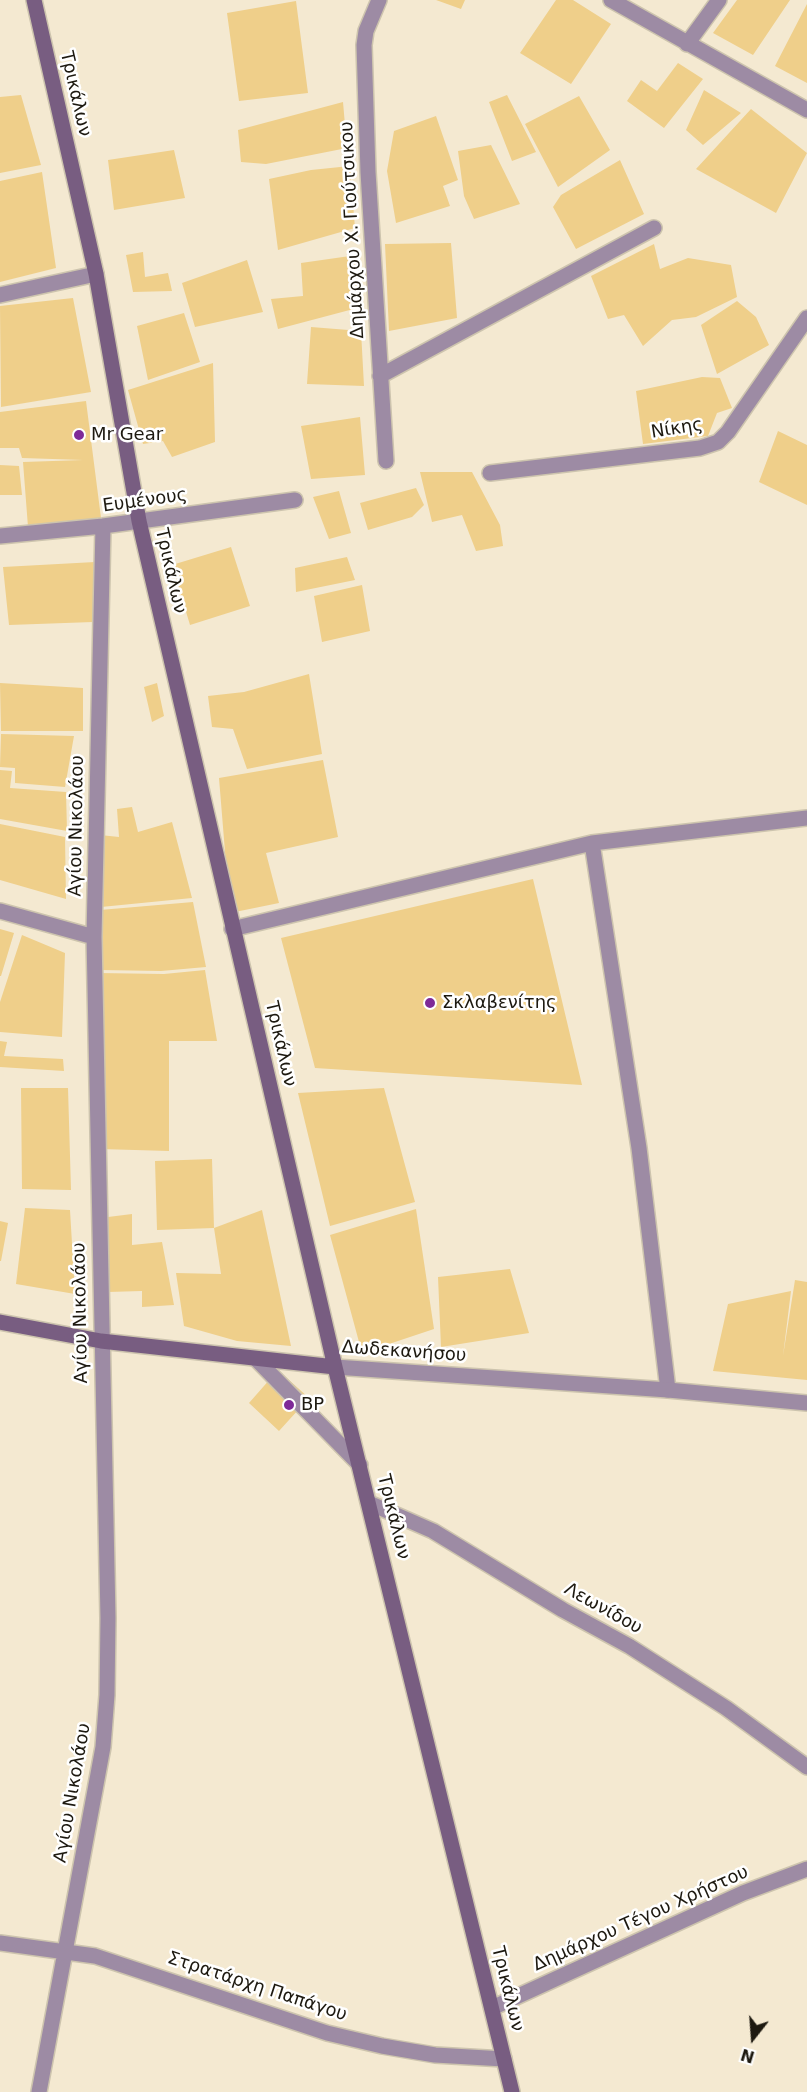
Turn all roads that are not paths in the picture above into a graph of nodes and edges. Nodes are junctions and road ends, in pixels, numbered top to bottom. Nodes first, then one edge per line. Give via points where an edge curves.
1 (34, 0) edge
2 (379, 0) edge
3 (611, 0) edge
4 (719, 0) edge
5 (687, 44) junction
6 (807, 110) edge
7 (654, 228) dead end
8 (96, 274) junction
9 (0, 295) edge
10 (807, 318) edge
11 (380, 376) junction
12 (386, 461) dead end
13 (490, 473) dead end
14 (295, 500) dead end
15 (139, 522) junction
16 (103, 526) junction
17 (0, 536) edge
18 (807, 818) edge
19 (592, 843) junction
20 (0, 911) edge
21 (232, 929) junction
22 (94, 937) junction
23 (0, 1322) edge
24 (101, 1341) junction
25 (256, 1359) junction
26 (335, 1367) junction
27 (668, 1390) junction
28 (807, 1403) edge
29 (360, 1465) junction
30 (369, 1503) junction
31 (807, 1767) edge
32 (807, 1869) edge
33 (0, 1943) edge
34 (64, 1951) junction
35 (492, 2008) junction
36 (504, 2059) junction
37 (39, 2092) edge
38 (512, 2092) edge

1 - 8 main road, Τρικάλων
2 - 11 street, Δημάρχου Χ. Γιούτσικου via 364,45
3 - 5 street
4 - 5 street
5 - 6 street
7 - 11 street
8 - 9 street
8 - 15 main road, Τρικάλων
10 - 13 street, Νίκης via 718,442 700,448
11 - 12 street, Δημάρχου Χ. Γιούτσικου
14 - 15 street, Ευμένους
15 - 16 street, Ευμένους
15 - 21 main road, Τρικάλων
16 - 17 street, Ευμένους
16 - 22 street, Αγίου Νικολάου
18 - 19 street
19 - 21 street
19 - 27 street via 639,1148
20 - 22 street
21 - 26 main road, Τρικάλων
22 - 24 street, Αγίου Νικολάου
23 - 24 main road, Δωδεκανήσου
24 - 25 main road, Δωδεκανήσου
24 - 34 street, Αγίου Νικολάου via 108,1618 105,1722
25 - 26 main road, Δωδεκανήσου
25 - 29 street
26 - 27 street, Δωδεκανήσου
26 - 29 main road, Τρικάλων
27 - 28 street, Δωδεκανήσου
29 - 30 main road, Τρικάλων
30 - 31 street, Λεωνίδου via 433,1531 629,1646 726,1708
30 - 35 main road, Τρικάλων
32 - 35 street, Δημάρχου Τέγου Χρήστου via 744,1893
33 - 34 street, Στρατάρχη Παπάγου
34 - 36 street, Στρατάρχη Παπάγου via 131,1966 327,2033 435,2055
34 - 37 street, Αγίου Νικολάου
35 - 36 main road, Τρικάλων
36 - 38 main road, Τρικάλων

